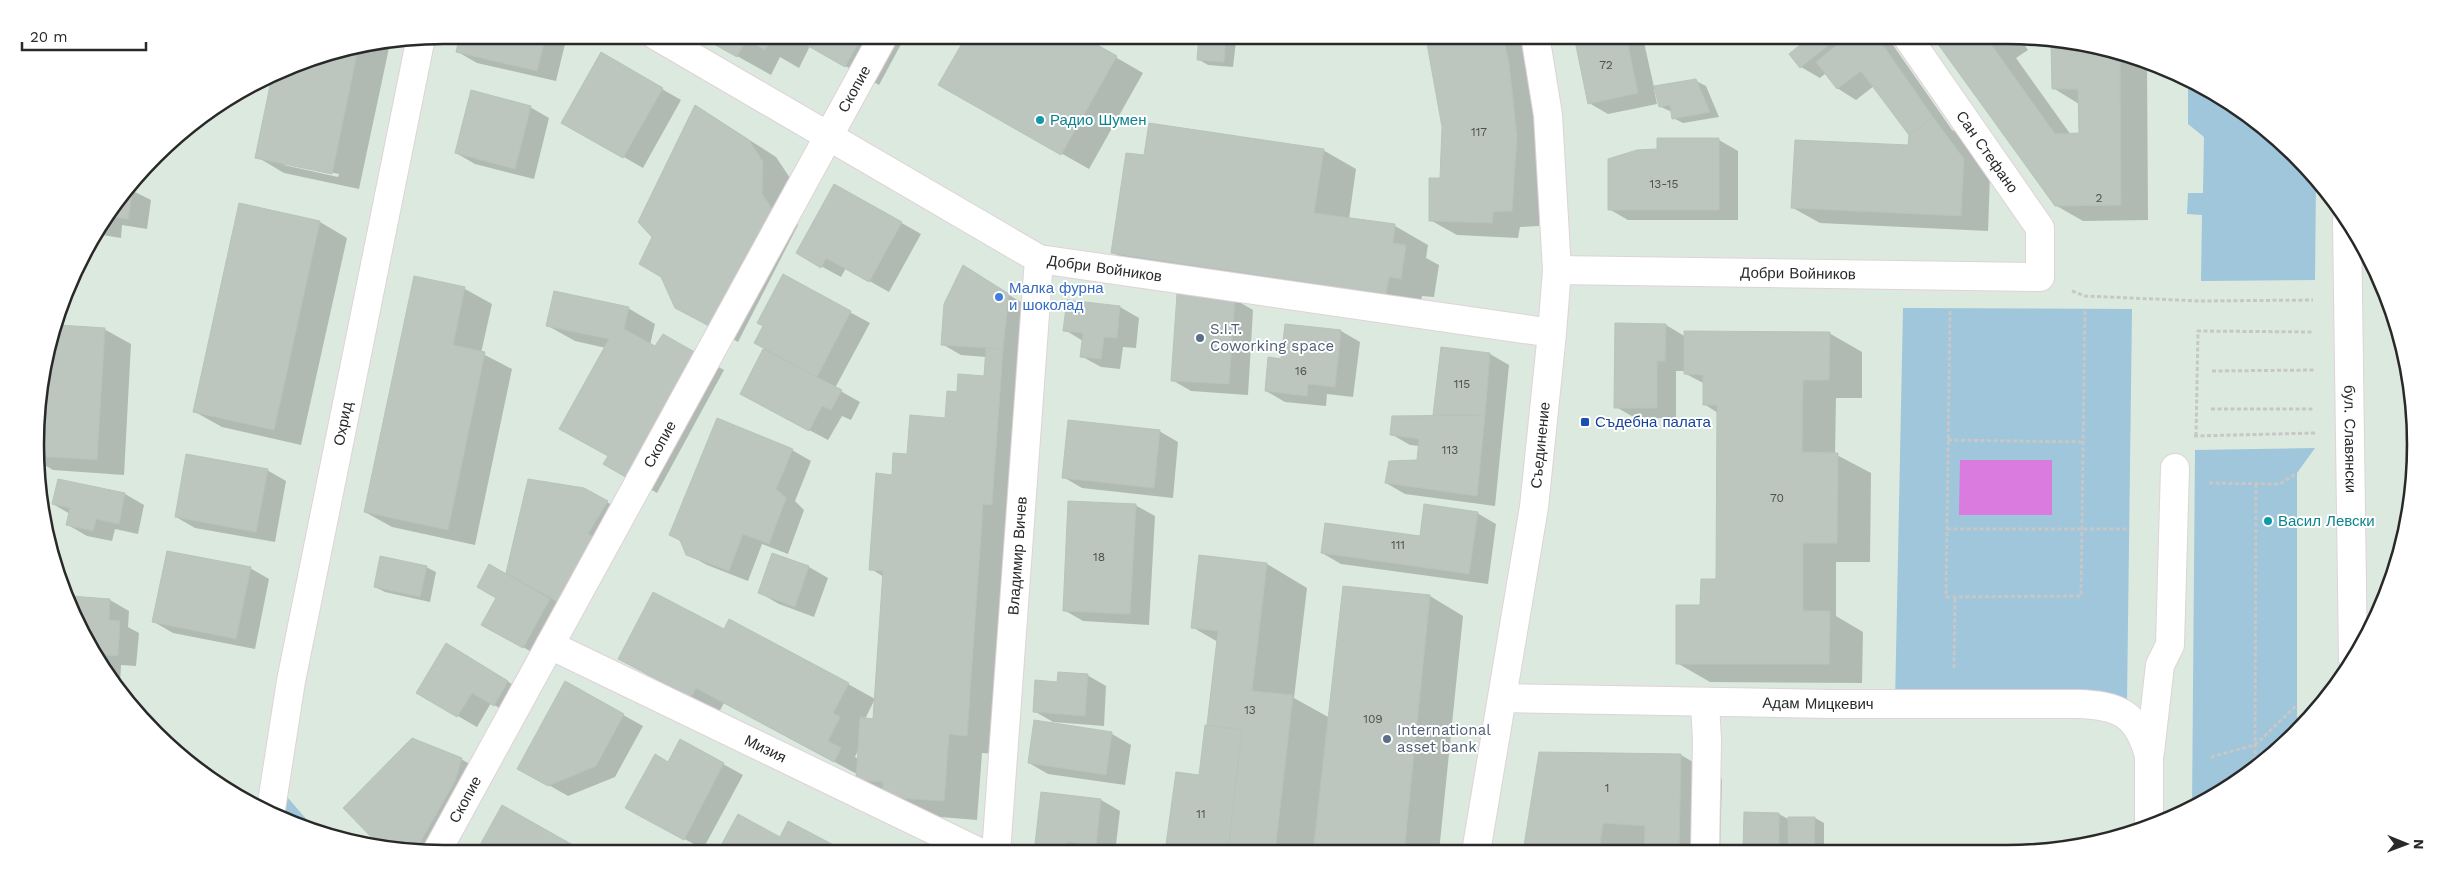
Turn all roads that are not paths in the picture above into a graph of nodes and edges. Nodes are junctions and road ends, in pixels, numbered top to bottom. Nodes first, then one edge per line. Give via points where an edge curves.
1 (671, 44) edge
2 (879, 44) edge
3 (1537, 44) edge
4 (1912, 44) edge
5 (419, 45) edge
6 (828, 135) junction
7 (2347, 233) edge
8 (1039, 259) junction
9 (1557, 270) junction
10 (2040, 277) joint
11 (1552, 333) junction
12 (2175, 468) dead end
13 (550, 645) junction
14 (2354, 645) edge
15 (1503, 698) junction
16 (1705, 702) junction
17 (2149, 756) junction
18 (271, 806) edge
19 (2149, 819) edge
20 (440, 845) edge
21 (965, 845) edge
22 (997, 845) edge
23 (1477, 845) edge
24 (1705, 845) edge

1 - 6 street, Добри Войников
2 - 6 street, Скопие
3 - 9 street, Съединение via 1548,115
4 - 10 street, Сан Стефано via 2040,228
5 - 18 street, Охрид via 293,671
6 - 8 street, Добри Войников
6 - 13 street, Скопие
7 - 14 street, бул. Славянски
8 - 11 street, Добри Войников
8 - 22 street, Владимир Вичев
9 - 10 street, Добри Войников
9 - 11 street, Съединение
11 - 15 street, Съединение via 1534,507
12 - 17 street via 2170,645 2160,665
13 - 20 street, Скопие
13 - 21 street, Мизия
15 - 16 street, Адам Мицкевич
15 - 23 street, Съединение
16 - 17 street, Адам Мицкевич via 2092,704 2113,707 2129,718 2141,732
16 - 24 street
17 - 19 street

